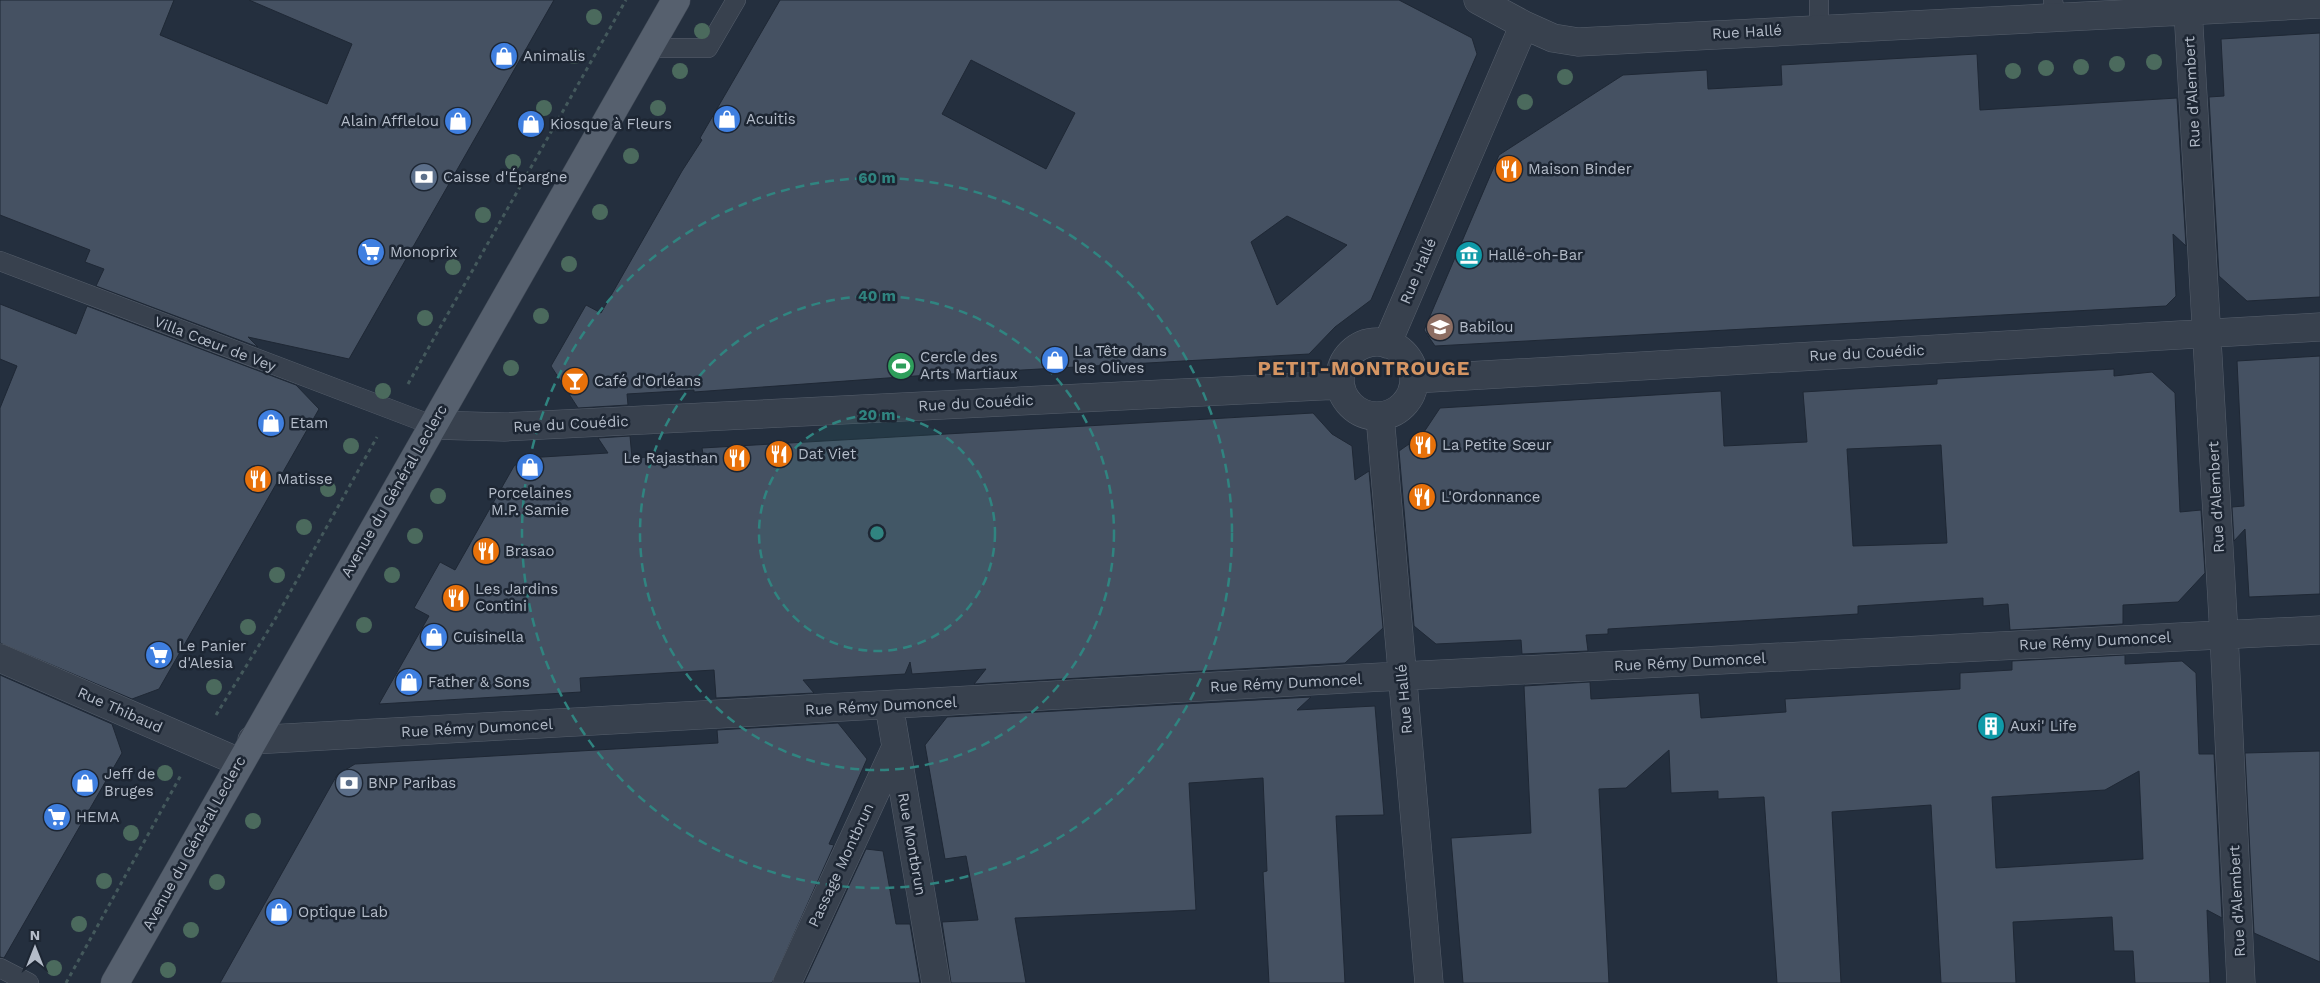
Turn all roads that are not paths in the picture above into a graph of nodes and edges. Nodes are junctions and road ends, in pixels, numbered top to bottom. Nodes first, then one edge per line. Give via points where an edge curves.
1 (676, 0) edge
2 (736, 0) edge
3 (1478, 0) edge
4 (1819, 0) edge
5 (2320, 4) edge
6 (2142, 6) edge
7 (2054, 8) edge
8 (2188, 10) junction
9 (1524, 25) junction
10 (1819, 28) junction
11 (648, 48) junction
12 (0, 261) edge
13 (2320, 328) edge
14 (2206, 333) junction
15 (1387, 344) junction
16 (1414, 379) junction
17 (1340, 385) junction
18 (1380, 416) junction
19 (432, 426) junction
20 (2320, 630) edge
21 (2224, 635) junction
22 (0, 658) edge
23 (1402, 676) junction
24 (889, 705) junction
25 (896, 747) junction
26 (246, 751) junction
27 (0, 968) edge
28 (29, 983) edge
29 (115, 983) edge
30 (787, 983) edge
31 (936, 983) edge
32 (1428, 983) edge
33 (2241, 983) edge

1 - 11 main road, Avenue du Général Leclerc
2 - 11 lane via 708,48
3 - 9 street
4 - 10 lane
5 - 8 street, Rue Hallé
6 - 7 street, Rue Hallé
6 - 8 street, Rue Hallé
7 - 10 street, Rue Hallé
8 - 14 street, Rue d'Alembert
9 - 10 street, Rue Hallé via 1553,38 1578,42
9 - 15 street, Rue Hallé
11 - 19 main road, Avenue du Général Leclerc
12 - 19 lane, Villa Cœur de Vey
13 - 14 street, Rue du Couédic
14 - 16 street, Rue du Couédic
14 - 21 street, Rue d'Alembert
15 - 16 street via 1398,348 1407,357
15 - 17 street via 1369,343 1353,351 1340,372
16 - 18 street via 1407,401 1399,409
17 - 18 street via 1349,404 1367,415
17 - 19 street, Rue du Couédic via 504,427
18 - 23 street, Rue Hallé
19 - 26 main road, Avenue du Général Leclerc
20 - 21 street, Rue Rémy Dumoncel
21 - 23 street, Rue Rémy Dumoncel
21 - 33 street, Rue d'Alembert
22 - 26 street, Rue Thibaud via 198,744
23 - 24 street, Rue Rémy Dumoncel
23 - 32 street, Rue Hallé
24 - 25 street, Rue Montbrun
24 - 26 street, Rue Rémy Dumoncel
25 - 30 street, Passage Montbrun
25 - 31 street, Rue Montbrun
26 - 29 main road, Avenue du Général Leclerc
27 - 28 lane

